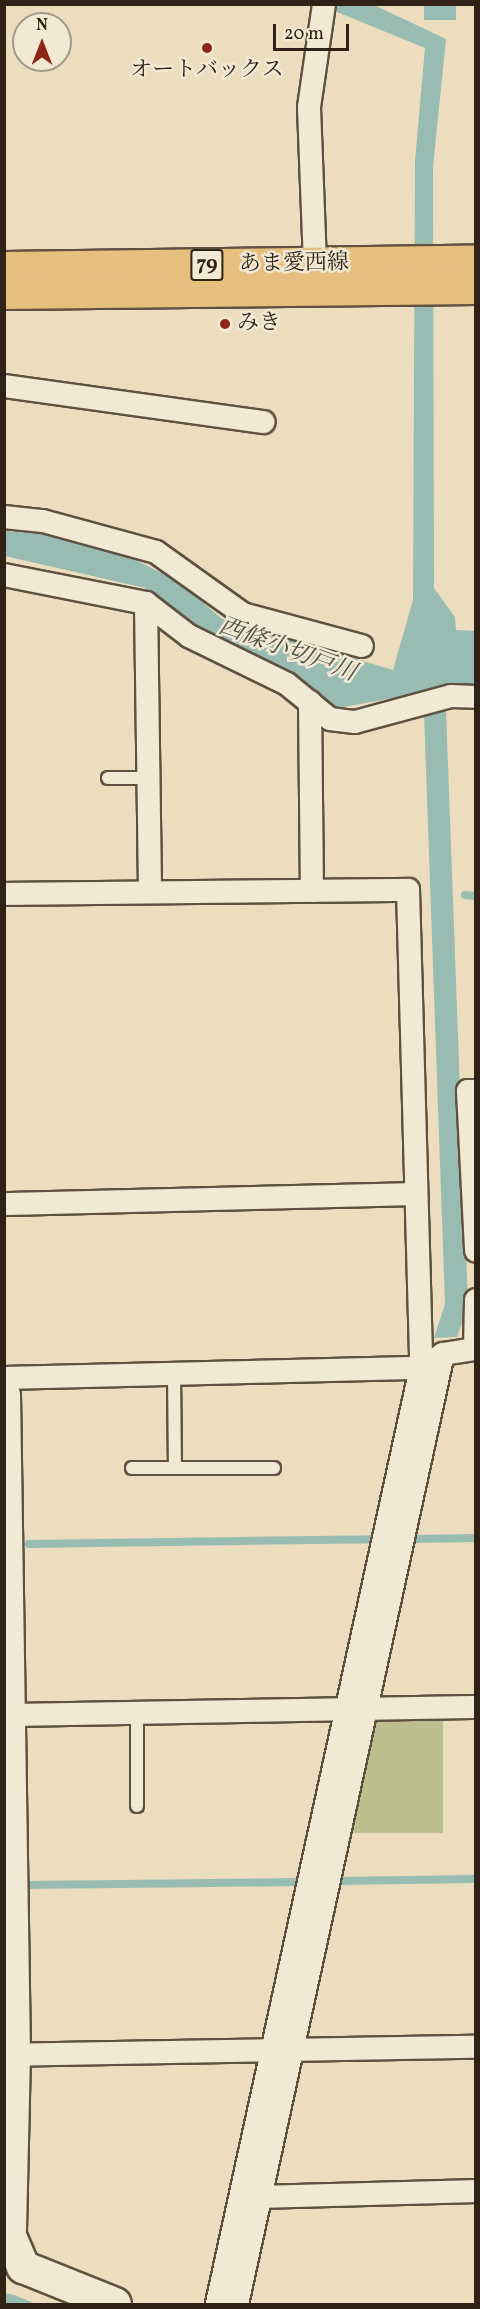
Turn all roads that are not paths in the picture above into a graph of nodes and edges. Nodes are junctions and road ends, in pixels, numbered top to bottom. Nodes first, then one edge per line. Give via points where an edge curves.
1 (324, 4) edge
2 (476, 261) edge
3 (315, 264) junction
4 (4, 268) edge
5 (424, 275) junction
6 (476, 286) edge
7 (4, 292) edge
8 (4, 386) edge
9 (264, 422) dead end
10 (4, 517) edge
11 (4, 575) edge
12 (146, 603) junction
13 (362, 646) dead end
14 (476, 697) edge
15 (310, 702) junction
16 (108, 778) dead end
17 (148, 778) junction
18 (312, 891) junction
19 (150, 892) junction
20 (4, 894) edge
21 (476, 1091) edge
22 (416, 1194) junction
23 (4, 1204) edge
24 (476, 1251) edge
25 (476, 1300) edge
26 (475, 1349) edge
27 (443, 1354) junction
28 (421, 1368) junction
29 (174, 1374) junction
30 (4, 1378) edge
31 (4, 1395) edge
32 (132, 1468) dead end
33 (176, 1468) junction
34 (274, 1468) dead end
35 (5, 1469) edge
36 (476, 1707) edge
37 (357, 1709) junction
38 (137, 1713) junction
39 (9, 1715) junction
40 (137, 1806) dead end
41 (9, 2006) edge
42 (476, 2047) edge
43 (282, 2050) junction
44 (9, 2054) edge
45 (476, 2191) edge
46 (260, 2197) junction
47 (14, 2269) edge
48 (115, 2304) edge
49 (217, 2304) edge
50 (237, 2304) edge

1 - 3 street via 309,107
2 - 5 main road, あま愛西線 / 79
3 - 4 main road, あま愛西線 / 79
3 - 5 main road, あま愛西線 / 79
5 - 6 main road, あま愛西線 / 79
5 - 7 main road, あま愛西線 / 79
8 - 9 street
10 - 13 street via 43,521 156,552 233,609
11 - 12 street
12 - 15 street via 189,636 272,675
12 - 17 street
14 - 15 street via 451,696 344,723
15 - 18 street
16 - 17 lane
17 - 19 street
18 - 19 street
18 - 22 street via 408,890
19 - 20 street
21 - 24 street via 468,1091
22 - 23 street
22 - 28 street
25 - 26 street
26 - 27 street
27 - 28 street
27 - 37 street
28 - 29 street
28 - 37 street
29 - 30 street
29 - 33 lane
31 - 35 street
32 - 33 lane
33 - 34 lane
35 - 39 street
36 - 37 street
37 - 38 street
37 - 43 street
38 - 39 street
38 - 40 lane
39 - 41 street
41 - 44 street
42 - 43 street
43 - 44 street
43 - 46 street
43 - 49 street
44 - 47 street via 10,2236
45 - 46 street
46 - 50 street
47 - 48 street

